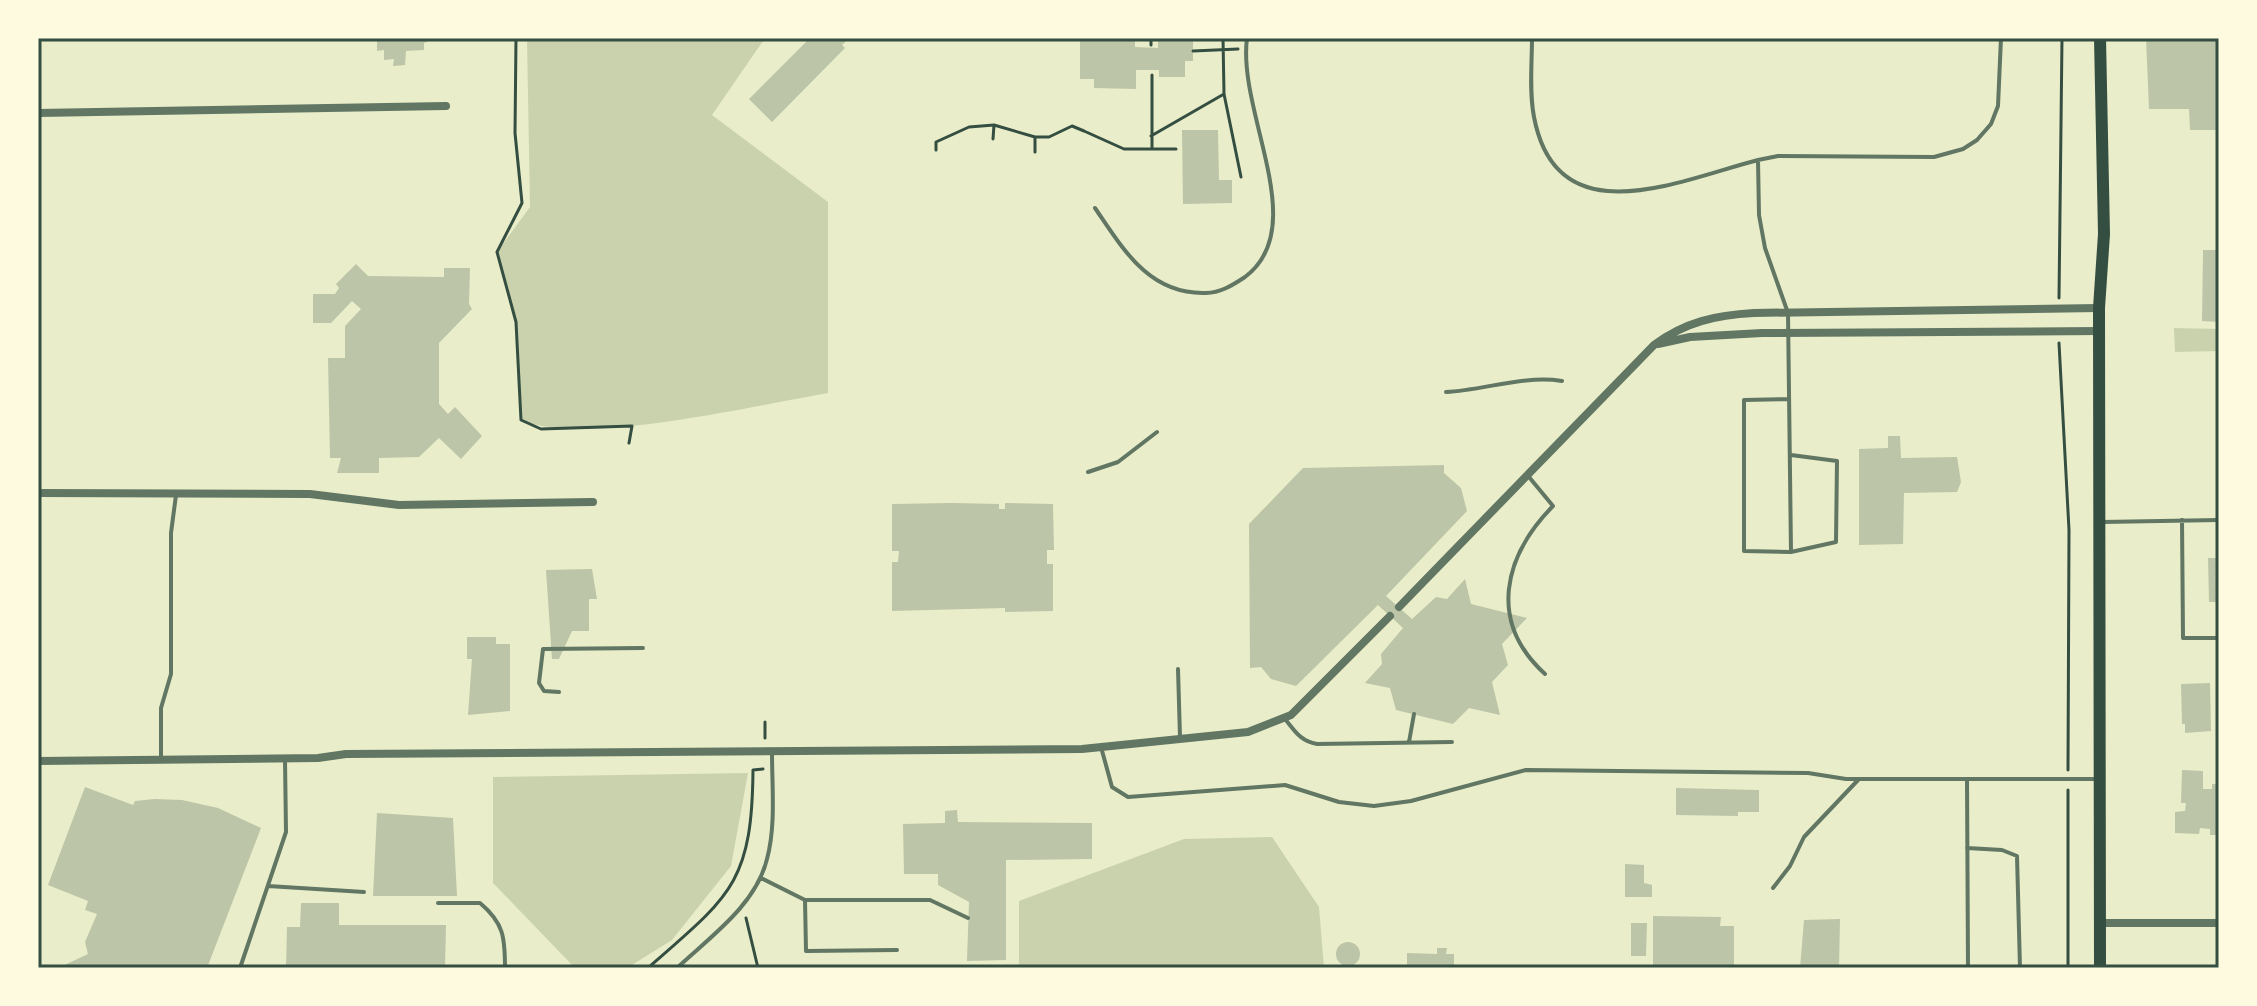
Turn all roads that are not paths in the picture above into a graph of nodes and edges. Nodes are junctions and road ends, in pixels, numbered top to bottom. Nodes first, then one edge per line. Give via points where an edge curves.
1 (1247, 38) edge
2 (1532, 38) edge
3 (2001, 38) edge
4 (2100, 38) edge
5 (446, 106) dead end
6 (38, 113) edge
7 (1758, 160) junction
8 (1095, 208) dead end
9 (2099, 308) junction
10 (1788, 313) junction
11 (2101, 331) junction
12 (1789, 332) junction
13 (1654, 345) junction
14 (1562, 381) dead end
15 (1446, 392) dead end
16 (1789, 399) junction
17 (1157, 432) dead end
18 (1790, 454) junction
19 (1088, 472) dead end
20 (1527, 475) junction
21 (38, 493) edge
22 (176, 494) junction
23 (593, 502) dead end
24 (2182, 520) junction
25 (2219, 520) edge
26 (2102, 522) junction
27 (1791, 552) junction
28 (1399, 607) dead end
29 (1390, 616) dead end
30 (2219, 638) edge
31 (643, 648) dead end
32 (1178, 669) dead end
33 (1545, 674) dead end
34 (559, 692) dead end
35 (1414, 714) dead end
36 (1284, 718) junction
37 (1180, 739) junction
38 (1409, 742) junction
39 (1452, 742) dead end
40 (1101, 747) junction
41 (768, 753) junction
42 (285, 758) junction
43 (161, 759) junction
44 (38, 761) edge
45 (1859, 779) junction
46 (1967, 779) junction
47 (2101, 779) junction
48 (1967, 848) junction
49 (761, 878) junction
50 (268, 886) junction
51 (1773, 888) dead end
52 (364, 892) dead end
53 (805, 900) junction
54 (438, 903) dead end
55 (968, 918) dead end
56 (2101, 923) junction
57 (2219, 923) edge
58 (897, 950) dead end
59 (240, 968) edge
60 (505, 968) edge
61 (677, 968) edge
62 (1968, 968) edge
63 (2020, 968) edge
64 (2100, 968) edge

1 - 8 lane via 1249,99 1275,223 1270,247 1258,266 1220,290 1180,291 1135,265
2 - 7 lane via 1533,115 1540,142 1556,168 1574,183 1602,193 1632,193
3 - 7 lane via 1998,106 1991,124 1963,149 1934,157
4 - 9 main road via 2104,234
5 - 6 street
7 - 10 lane via 1765,248
9 - 10 street
9 - 11 main road
10 - 12 lane
10 - 13 street via 1719,315 1671,332
11 - 12 street
11 - 26 main road
12 - 13 street via 1690,337
12 - 16 lane
13 - 20 street
14 - 15 lane via 1537,377
16 - 18 lane
16 - 27 lane via 1744,400 1744,551
17 - 19 lane via 1118,462
18 - 27 lane
18 - 27 lane via 1837,461 1836,542
20 - 28 street
20 - 33 lane via 1553,506 1514,562 1509,611 1525,656
21 - 22 street
22 - 23 street via 310,494 399,505
22 - 43 lane via 171,674 161,708
24 - 25 lane
24 - 26 lane
24 - 30 lane via 2183,638
26 - 47 main road
29 - 36 street
31 - 34 lane via 543,649 539,683 544,691
32 - 37 lane
35 - 38 lane
36 - 37 street via 1248,732
36 - 38 lane via 1307,742
37 - 40 street
38 - 39 lane
40 - 41 street
40 - 45 lane via 1112,787 1128,797 1285,785 1339,802 1374,806 1526,770 1808,773
41 - 42 street
41 - 49 lane via 770,846
42 - 43 street
42 - 50 lane via 286,832
43 - 44 street
45 - 46 lane
45 - 51 lane via 1804,837
46 - 47 lane
46 - 48 lane
47 - 56 main road
48 - 62 lane
48 - 63 lane via 2017,856
49 - 53 lane
49 - 61 lane via 738,910
50 - 52 lane
50 - 59 lane
53 - 55 lane via 930,900
53 - 58 lane via 806,951
54 - 60 lane via 480,903 495,916 504,932
56 - 57 street
56 - 64 main road

